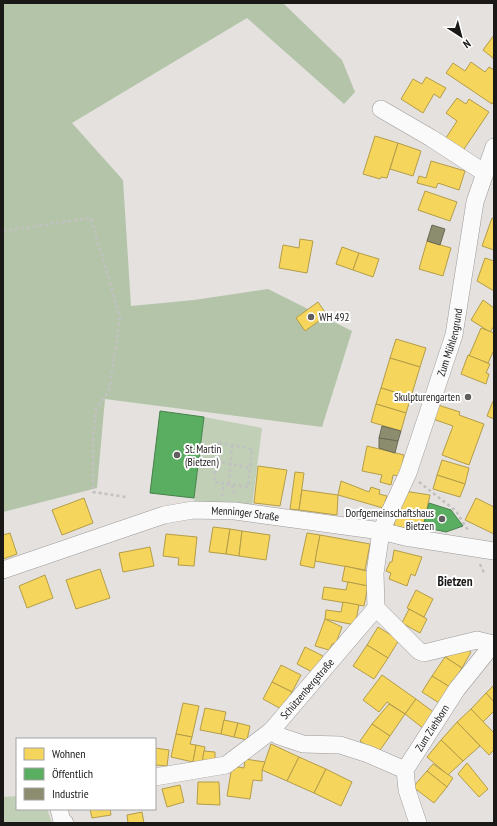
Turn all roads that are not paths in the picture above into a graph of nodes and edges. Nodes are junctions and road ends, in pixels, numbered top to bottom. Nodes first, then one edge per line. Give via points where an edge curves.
1 (380, 109) dead end
2 (494, 147) edge
3 (485, 173) junction
4 (381, 531) junction
5 (494, 551) edge
6 (3, 570) edge
7 (376, 608) junction
8 (494, 644) edge
9 (271, 731) junction
10 (405, 770) junction
11 (156, 777) edge
12 (59, 810) edge
13 (65, 823) edge
14 (418, 823) edge

1 - 3 street
2 - 3 street, Zum Mühlengrund
3 - 4 street, Zum Mühlengrund via 475,202 454,335 408,474
4 - 5 street, Menninger Straße
4 - 6 street, Menninger Straße via 235,512 194,510 164,515
4 - 7 street via 375,573
7 - 8 street via 424,653 477,640
7 - 9 street, Schützenbergstraße
8 - 10 street, Zum Ziehborn via 457,689
9 - 10 street via 303,744 340,745
9 - 11 street, Schützenbergstraße via 226,765
10 - 14 street via 407,790
12 - 13 street

